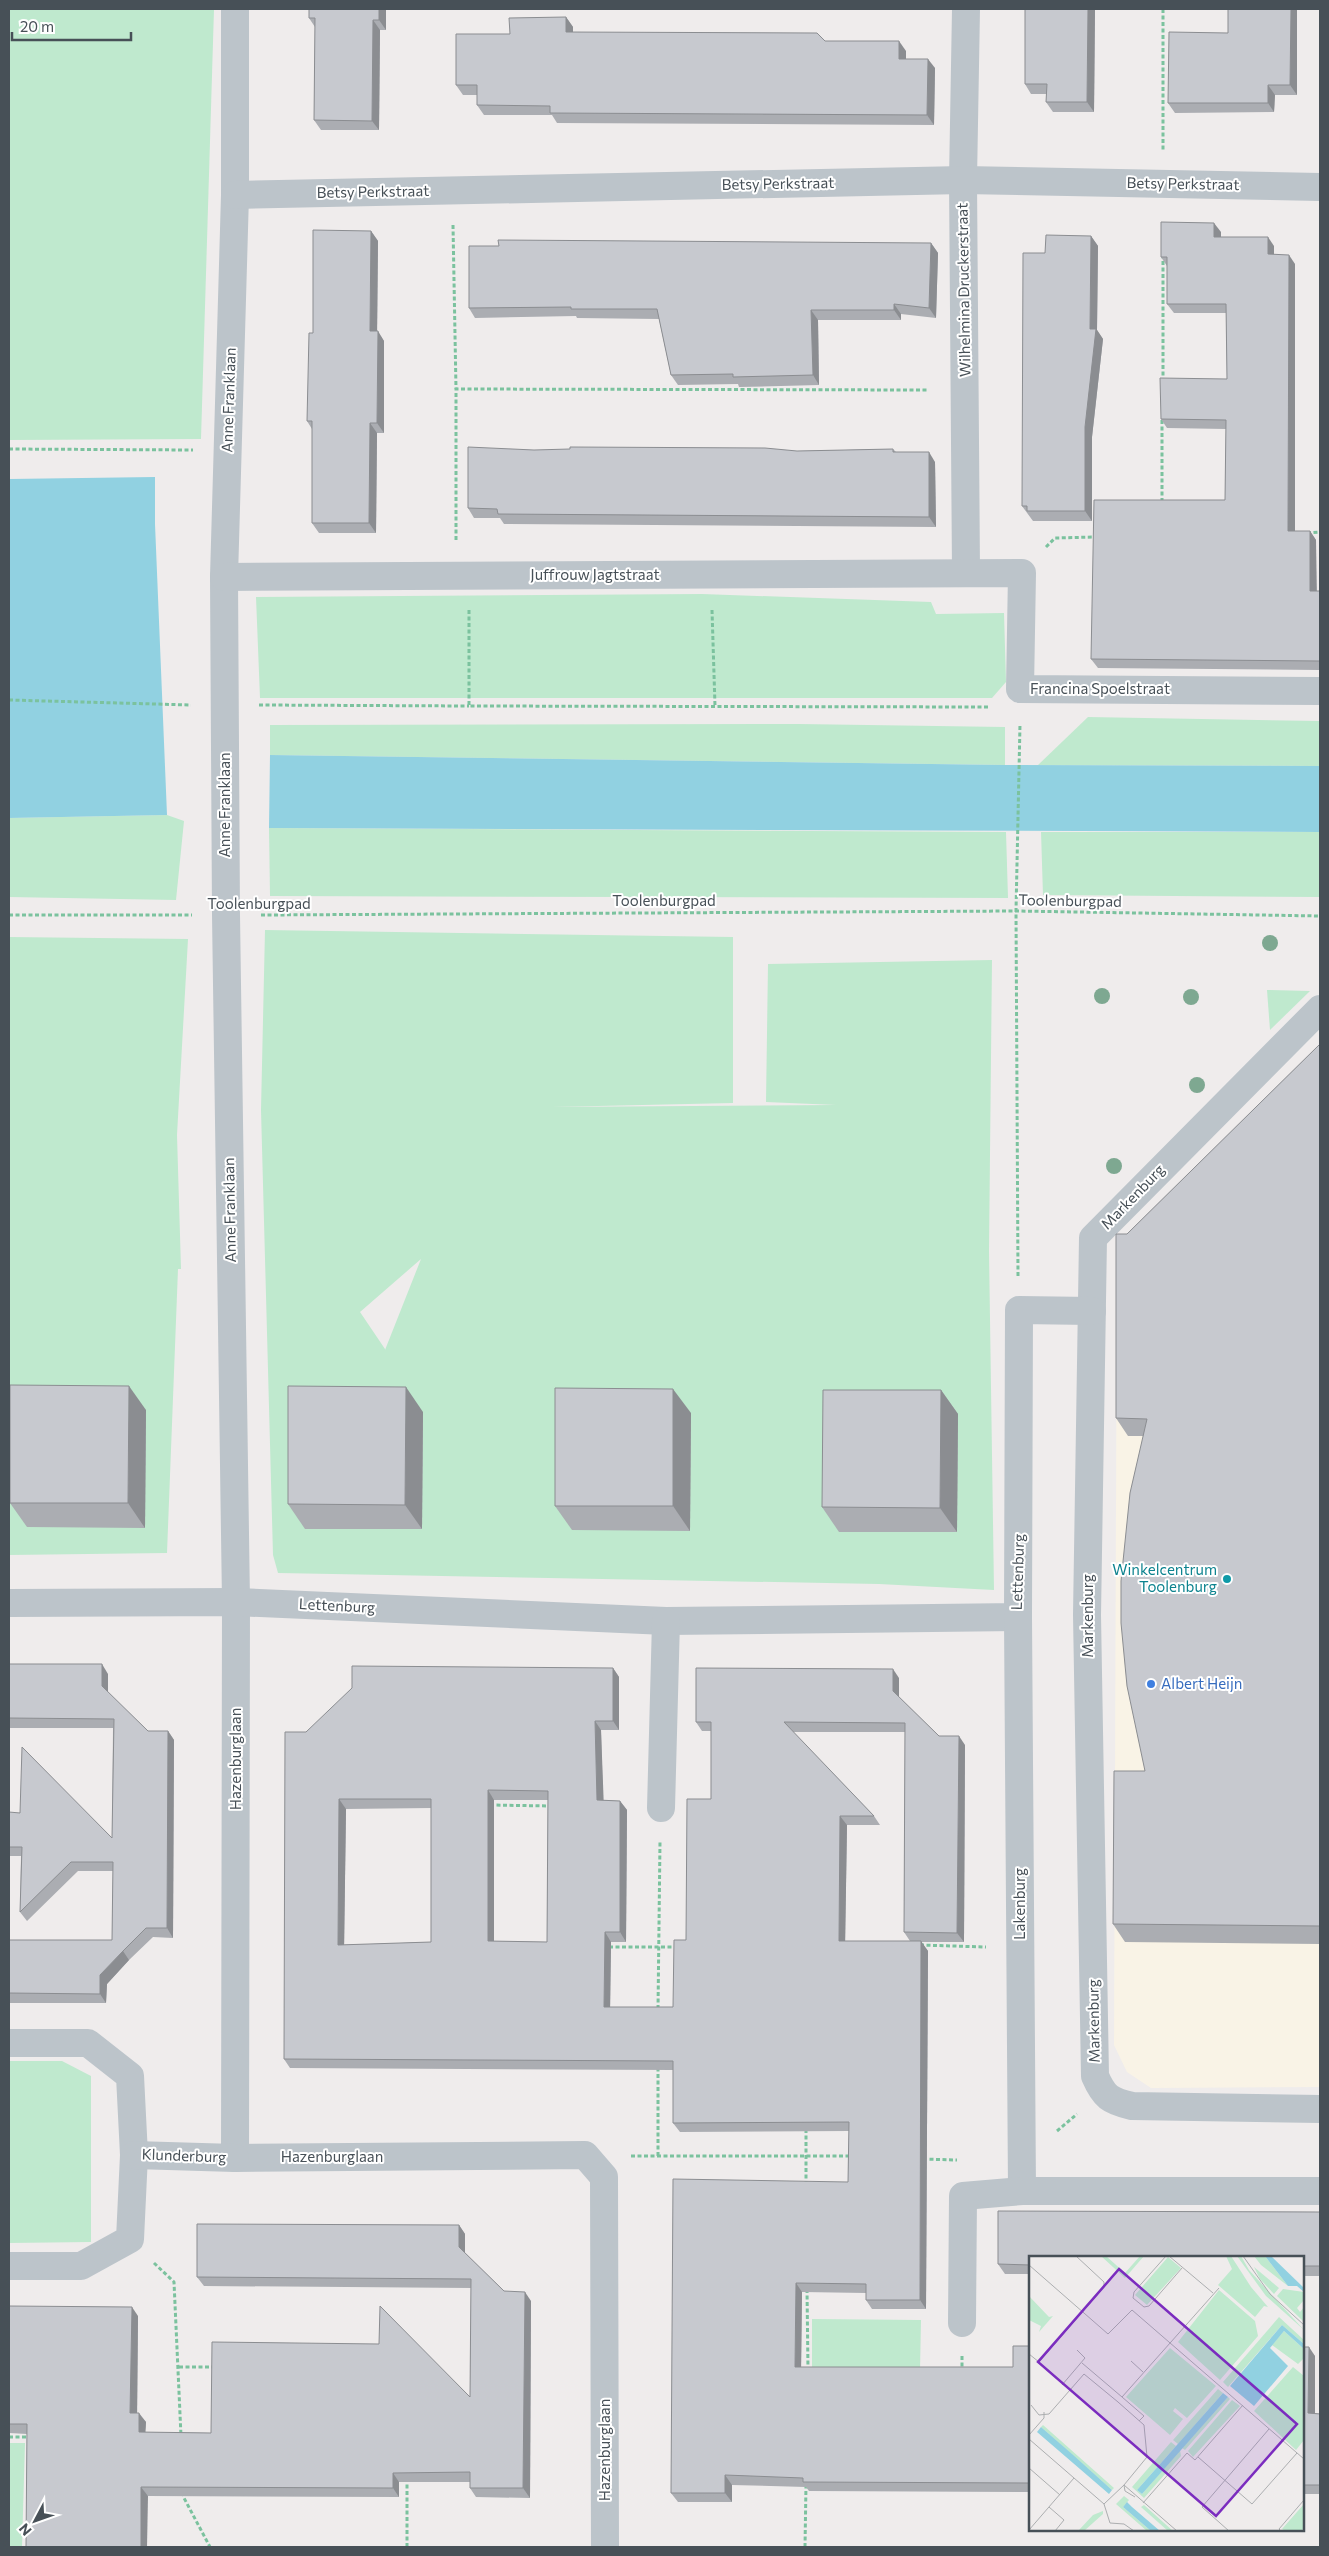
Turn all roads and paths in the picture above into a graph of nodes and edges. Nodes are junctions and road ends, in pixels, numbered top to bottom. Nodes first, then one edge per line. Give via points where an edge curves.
1 (235, 9) edge
2 (966, 9) edge
3 (1163, 9) edge
4 (962, 180) junction
5 (1163, 184) junction
6 (1320, 187) edge
7 (453, 191) junction
8 (235, 196) junction
9 (1163, 252) edge
10 (456, 389) junction
11 (1162, 389) edge
12 (965, 390) junction
13 (1162, 408) edge
14 (9, 449) edge
15 (228, 451) junction
16 (1162, 506) edge
17 (1320, 532) edge
18 (1300, 533) edge
19 (1104, 537) edge
20 (966, 572) junction
21 (711, 574) junction
22 (1022, 574) junction
23 (462, 576) junction
24 (224, 577) junction
25 (1020, 689) junction
26 (1320, 691) edge
27 (9, 700) edge
28 (225, 705) junction
29 (470, 706) junction
30 (715, 706) junction
31 (1020, 740) dead end
32 (1016, 911) junction
33 (9, 915) edge
34 (226, 915) junction
35 (1320, 916) edge
36 (1320, 1009) edge
37 (1019, 1310) junction
38 (1092, 1311) junction
39 (236, 1602) junction
40 (9, 1603) edge
41 (1018, 1617) junction
42 (666, 1621) junction
43 (661, 1808) joint
44 (914, 1945) edge
45 (599, 1947) edge
46 (658, 1947) junction
47 (678, 1947) edge
48 (1021, 1948) junction
49 (658, 2017) edge
50 (9, 2044) edge
51 (658, 2056) edge
52 (1102, 2093) junction
53 (1320, 2109) edge
54 (806, 2126) edge
55 (134, 2155) junction
56 (585, 2155) junction
57 (806, 2155) junction
58 (658, 2156) junction
59 (855, 2156) edge
60 (235, 2158) junction
61 (913, 2158) edge
62 (962, 2160) dead end
63 (1021, 2162) junction
64 (1022, 2191) junction
65 (1320, 2191) edge
66 (806, 2194) edge
67 (130, 2239) junction
68 (9, 2266) edge
69 (807, 2282) edge
70 (962, 2323) dead end
71 (179, 2367) junction
72 (218, 2368) edge
73 (817, 2371) edge
74 (9, 2437) edge
75 (37, 2437) edge
76 (171, 2438) edge
77 (407, 2469) edge
78 (806, 2479) edge
79 (183, 2489) edge
80 (210, 2547) edge
81 (406, 2547) edge
82 (605, 2547) edge
83 (805, 2547) edge

1 - 8 street, Anne Franklaan
2 - 4 street, Wilhelmina Druckerstraat
3 - 5 path
4 - 5 street, Betsy Perkstraat
4 - 7 street, Betsy Perkstraat
4 - 12 street, Wilhelmina Druckerstraat
5 - 6 street, Betsy Perkstraat
7 - 8 street, Betsy Perkstraat
7 - 10 path
8 - 15 street, Anne Franklaan
9 - 11 path
10 - 12 path
10 - 23 path
12 - 20 street, Wilhelmina Druckerstraat
13 - 16 path
14 - 15 path
15 - 24 street, Anne Franklaan
17 - 18 path
19 - 22 path via 1055,538
20 - 21 street, Juffrouw Jagtstraat
20 - 22 street
21 - 23 street, Juffrouw Jagtstraat
21 - 30 path
22 - 25 street, Francina Spoelstraat
23 - 24 street, Juffrouw Jagtstraat
23 - 29 path
24 - 28 street, Anne Franklaan
25 - 26 street, Francina Spoelstraat
25 - 30 path via 995,707
27 - 28 path
28 - 29 path
28 - 34 street, Anne Franklaan
29 - 30 path
31 - 32 path
32 - 34 path, Toolenburgpad
32 - 35 path, Toolenburgpad
32 - 37 path
33 - 34 path, Toolenburgpad
34 - 39 street, Anne Franklaan
36 - 38 street, Markenburg via 1093,1238
37 - 38 street
37 - 41 street, Lettenburg
38 - 52 street, Markenburg via 1088,1645 1095,2076
39 - 40 street, Lettenburg
39 - 42 street, Lettenburg
39 - 60 street, Hazenburglaan
41 - 42 street, Lettenburg
41 - 48 street, Lakenburg
42 - 43 street
43 - 46 path
44 - 48 path
45 - 46 path
46 - 47 path
46 - 49 path
48 - 63 street, Lakenburg
50 - 55 street, Klunderburg via 88,2043 130,2076
51 - 58 path
52 - 53 street via 1116,2102 1132,2106
52 - 63 path
54 - 57 path
55 - 60 street, Klunderburg
55 - 67 street, Klunderburg
56 - 58 path
56 - 60 street, Hazenburglaan
56 - 82 street, Hazenburglaan via 604,2177
57 - 58 path
57 - 59 path
57 - 66 path
61 - 62 path
63 - 64 street, Lakenburg
64 - 65 street
64 - 70 street via 963,2196
67 - 68 street via 81,2266
67 - 71 path via 174,2282
69 - 73 path via 808,2371
71 - 72 path
71 - 76 path via 181,2438
74 - 75 path
77 - 81 path
78 - 83 path
79 - 80 path via 184,2498

